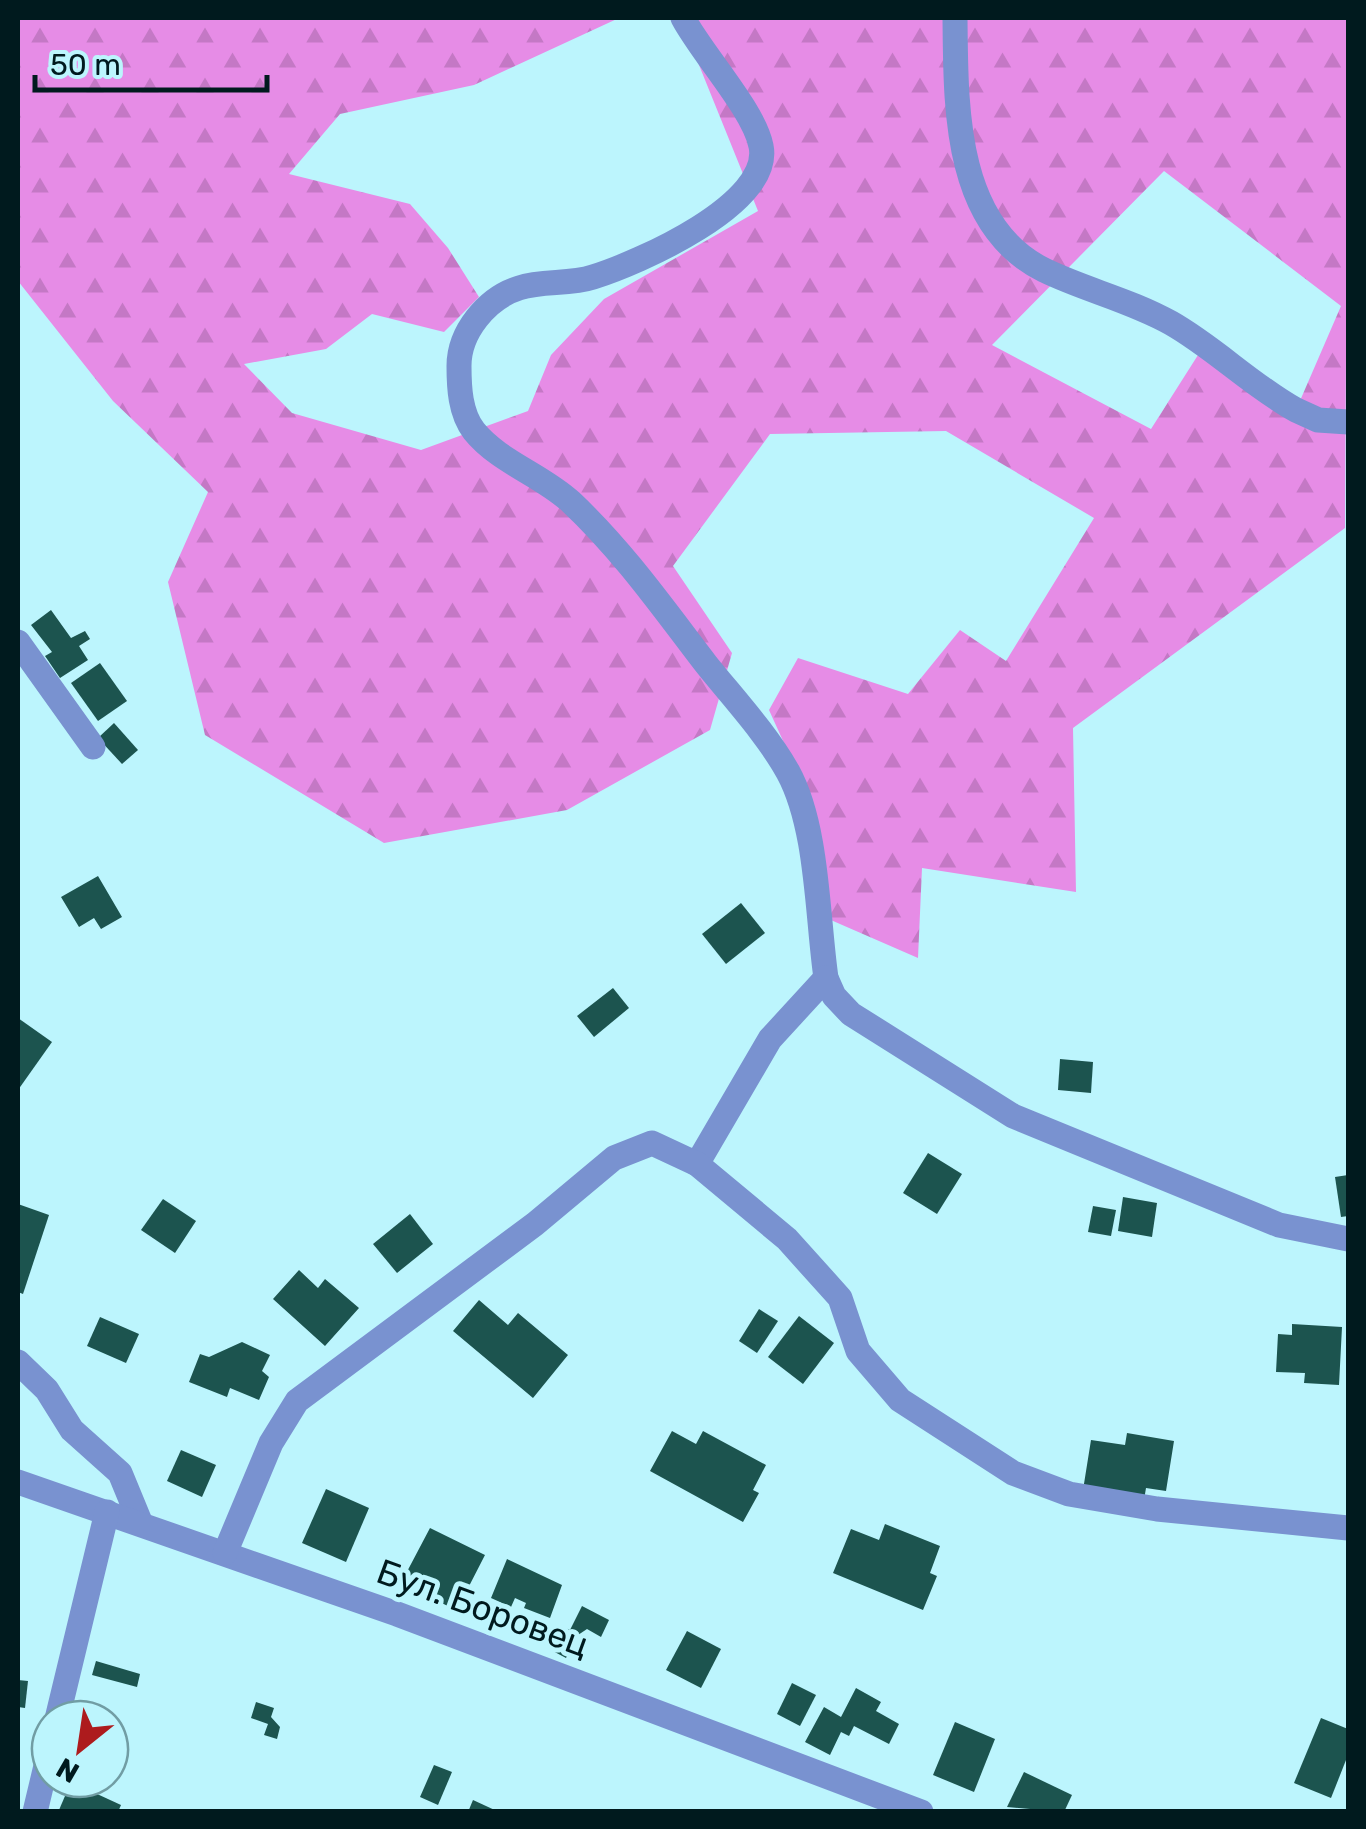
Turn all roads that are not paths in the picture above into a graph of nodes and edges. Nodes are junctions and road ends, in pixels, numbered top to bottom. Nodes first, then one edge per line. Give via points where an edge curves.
1 (683, 18) edge
2 (955, 18) edge
3 (1348, 421) edge
4 (18, 642) edge
5 (93, 747) dead end
6 (826, 978) junction
7 (696, 1164) junction
8 (1348, 1239) edge
9 (18, 1362) edge
10 (18, 1482) edge
11 (107, 1512) junction
12 (141, 1524) junction
13 (1348, 1528) edge
14 (225, 1553) junction
15 (62, 1699) edge
16 (921, 1811) edge

1 - 6 street via 755,129 762,166 754,182 724,212 594,277 502,296 473,320 459,348 460,393 473,429 490,446 549,483 607,537 774,748 806,810
2 - 3 street via 957,120 966,164 989,217 1016,252 1168,321 1296,410 1318,420
4 - 5 street
6 - 7 street via 770,1038
6 - 8 street via 851,1014 1013,1116 1279,1225
7 - 13 street via 823,1277 840,1298 858,1351 877,1378 1014,1473 1069,1494 1157,1509
7 - 14 street via 652,1143 614,1158 318,1383 297,1401 271,1443
9 - 12 street via 47,1390 72,1430 120,1473
10 - 11 street, Бул. Боровец
11 - 12 street, Бул. Боровец
11 - 15 street
12 - 14 street, Бул. Боровец
14 - 16 street, Бул. Боровец

